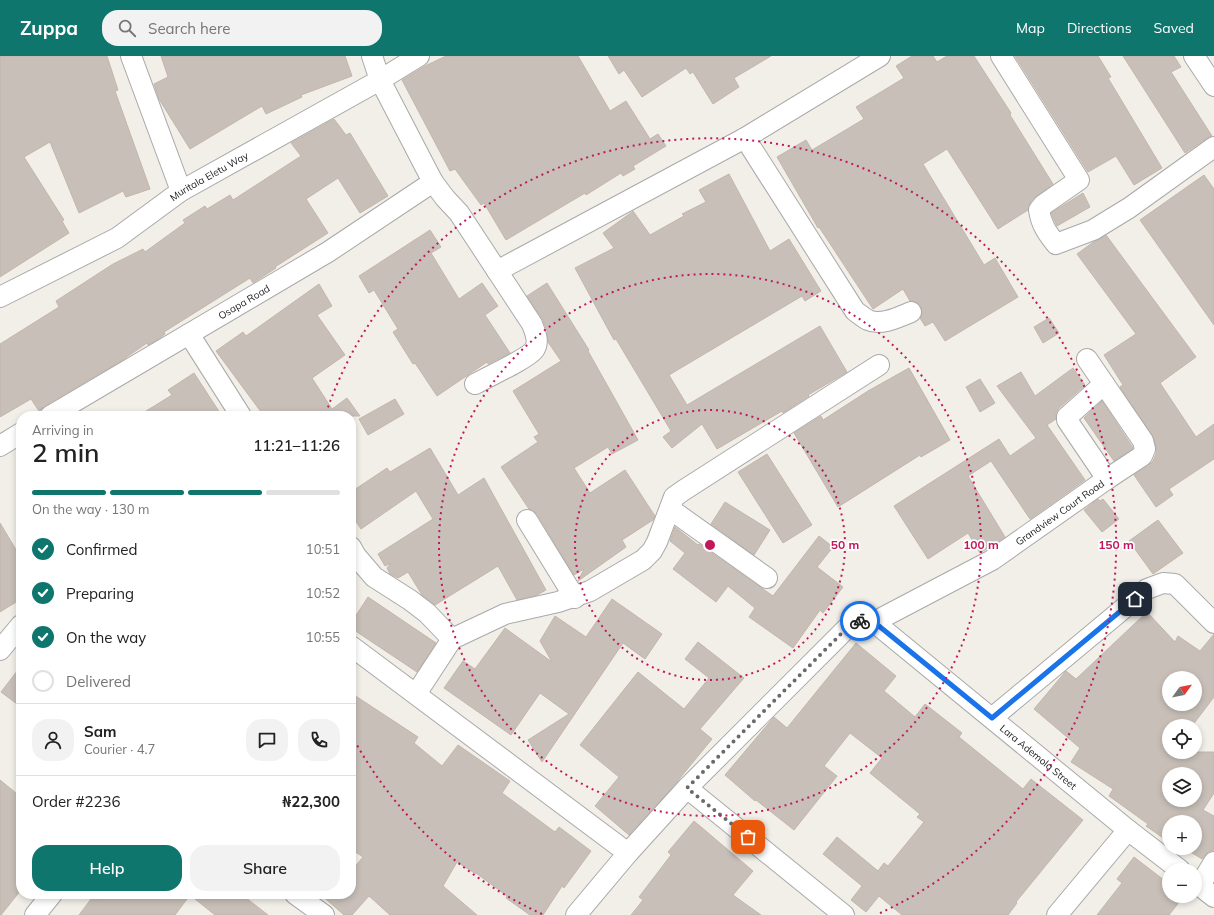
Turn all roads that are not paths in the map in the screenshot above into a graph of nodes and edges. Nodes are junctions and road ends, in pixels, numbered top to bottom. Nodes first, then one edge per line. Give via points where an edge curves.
1 (131, 56) edge
2 (372, 56) edge
3 (419, 56) edge
4 (880, 56) edge
5 (1001, 56) edge
6 (1194, 56) edge
7 (380, 80) junction
8 (1214, 86) edge
9 (745, 138) junction
10 (1214, 147) edge
11 (433, 182) junction
12 (181, 191) junction
13 (497, 270) junction
14 (0, 297) edge
15 (911, 312) dead end
16 (189, 334) junction
17 (1087, 359) dead end
18 (879, 365) dead end
19 (475, 384) dead end
20 (1104, 384) junction
21 (58, 411) edge
22 (238, 411) edge
23 (16, 436) edge
24 (0, 446) edge
25 (1107, 479) junction
26 (670, 509) junction
27 (527, 520) dead end
28 (356, 556) edge
29 (767, 578) dead end
30 (575, 598) junction
31 (874, 622) junction
32 (1214, 623) edge
33 (16, 631) edge
34 (452, 639) junction
35 (0, 650) edge
36 (356, 650) edge
37 (416, 694) junction
38 (992, 718) junction
39 (687, 788) junction
40 (1128, 830) junction
41 (628, 853) junction
42 (1214, 862) edge
43 (1171, 863) edge
44 (1203, 888) edge
45 (48, 899) edge
46 (302, 899) edge
47 (35, 915) edge
48 (324, 915) edge
49 (576, 915) edge
50 (844, 915) edge
51 (1057, 915) edge

1 - 12 street
2 - 7 street
3 - 7 street, Muritala Eletu Way
4 - 9 street
5 - 10 street via 1079,180 1038,210 1044,228 1056,244 1093,230 1129,208
6 - 8 street
7 - 11 street
7 - 12 street, Muritala Eletu Way
9 - 13 street
9 - 15 street via 855,311 869,320 881,321
11 - 13 street via 459,213
11 - 16 street, Osapa Road via 328,252
12 - 14 street, Muritala Eletu Way via 117,238
13 - 19 street via 532,324 538,338 534,350
16 - 21 street, Osapa Road
16 - 22 street
17 - 20 street, Grandview Court Road
18 - 26 street via 684,490 674,498
20 - 25 street via 1069,413 1067,420
20 - 25 street, Grandview Court Road via 1143,441 1145,449 1142,456
23 - 24 street
25 - 31 street, Grandview Court Road via 992,560
26 - 29 street
26 - 30 street via 657,542 643,560
27 - 30 street
28 - 34 street via 374,577 427,613
30 - 34 street via 505,614
31 - 38 street, Lara Ademola Street
31 - 39 street via 863,620 850,625
32 - 38 street via 1175,584 1163,583 1147,589
33 - 35 street
34 - 37 street
36 - 37 street
37 - 41 street
38 - 40 street, Lara Ademola Street
39 - 41 street
39 - 50 street
40 - 43 street, Lara Ademola Street
40 - 51 street
41 - 49 street
42 - 44 street
45 - 47 street
46 - 48 street

